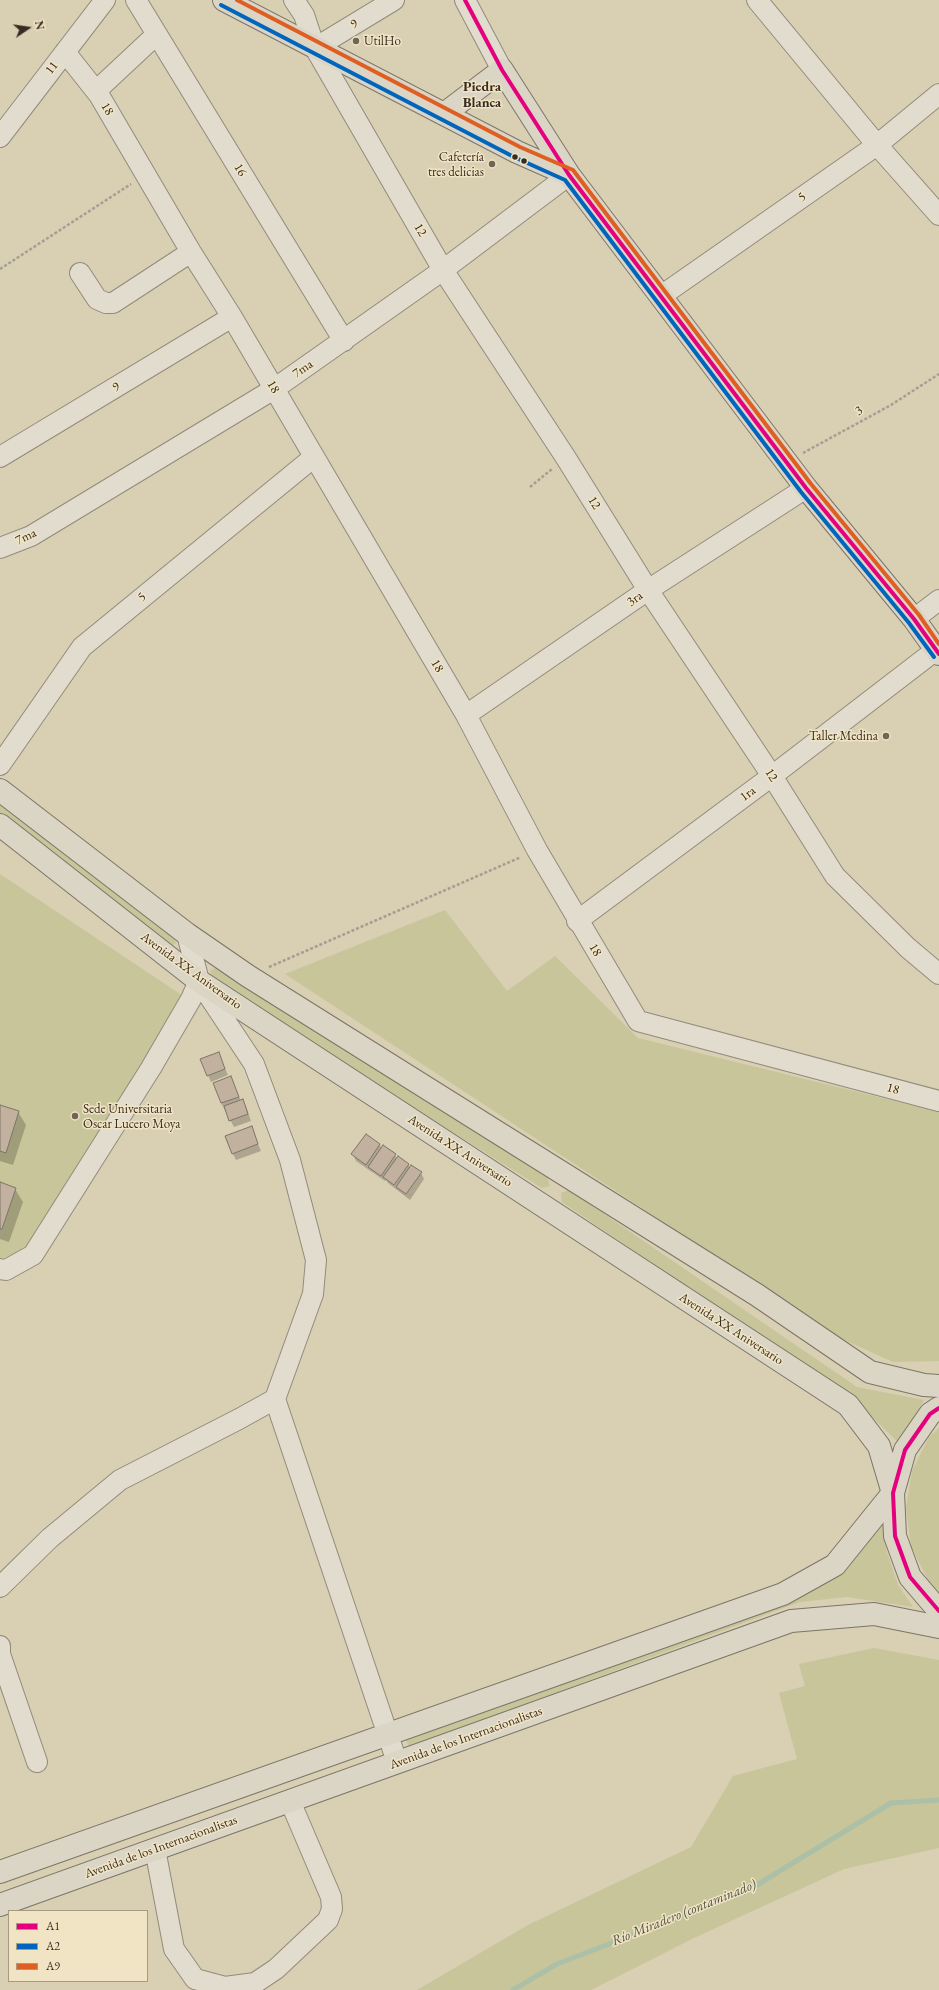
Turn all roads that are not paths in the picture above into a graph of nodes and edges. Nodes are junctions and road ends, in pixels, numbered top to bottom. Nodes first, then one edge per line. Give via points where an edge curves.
1 (105, 0) edge
2 (136, 0) edge
3 (224, 0) edge
4 (294, 0) edge
5 (394, 0) edge
6 (465, 0) edge
7 (757, 0) edge
8 (156, 34) junction
9 (315, 48) junction
10 (65, 52) junction
11 (502, 70) junction
12 (96, 91) junction
13 (939, 94) edge
14 (444, 114) junction
15 (0, 137) edge
16 (877, 144) junction
17 (569, 176) junction
18 (939, 215) edge
19 (191, 252) junction
20 (443, 270) junction
21 (80, 273) dead end
22 (661, 296) junction
23 (232, 317) junction
24 (344, 341) junction
25 (274, 389) junction
26 (0, 457) edge
27 (314, 457) junction
28 (806, 488) junction
29 (0, 548) edge
30 (648, 590) junction
31 (939, 600) edge
32 (914, 619) junction
33 (937, 652) edge
34 (466, 715) junction
35 (0, 765) edge
36 (772, 776) junction
37 (0, 790) edge
38 (0, 825) edge
39 (577, 921) junction
40 (187, 934) junction
41 (939, 974) edge
42 (199, 981) junction
43 (939, 1101) edge
44 (0, 1269) edge
45 (939, 1386) edge
46 (275, 1399) junction
47 (939, 1408) edge
48 (893, 1493) junction
49 (0, 1587) edge
50 (939, 1611) edge
51 (939, 1627) edge
52 (0, 1646) edge
53 (0, 1654) edge
54 (387, 1735) junction
55 (37, 1762) dead end
56 (397, 1762) junction
57 (290, 1801) junction
58 (155, 1849) junction
59 (0, 1872) edge
60 (0, 1905) edge

1 - 10 street, 11
2 - 8 street, 16
3 - 9 main road
4 - 9 street, 12 via 304,15
5 - 9 street, 9
6 - 11 street
7 - 16 street
8 - 12 street
8 - 24 street, 16
9 - 14 main road
9 - 20 street, 12
10 - 12 street, 18
10 - 15 street, 11
11 - 14 main road
11 - 17 main road
12 - 19 street, 18
13 - 16 street, 5
14 - 17 main road
16 - 18 street
16 - 22 street, 5
17 - 20 street, 7ma
17 - 22 main road
19 - 21 street via 113,303 97,299
19 - 23 street, 18
20 - 24 street, 7ma
20 - 30 street, 12 via 566,458
22 - 28 main road
23 - 25 street, 18
23 - 26 street, 9
24 - 25 street, 7ma
25 - 27 street, 18
25 - 29 street, 7ma via 32,536
27 - 34 street, 18
27 - 35 street, 5 via 82,647
28 - 30 street, 3ra
28 - 32 main road
30 - 34 street, 3ra
30 - 36 street, 12
31 - 32 street
32 - 33 main road
33 - 36 street, 1ra
34 - 39 street, 18 via 536,850
36 - 39 street, 1ra
36 - 41 street, 12 via 835,876 908,948
37 - 40 main road, Avenida XX Aniversario
38 - 42 main road, Avenida XX Aniversario
39 - 43 street, 18 via 638,1021
40 - 42 street
40 - 45 main road, Avenida XX Aniversario via 248,976 757,1295 870,1372 924,1385
42 - 44 street via 150,1068 33,1255 6,1270
42 - 46 street via 254,1064 290,1160 316,1260 313,1294
42 - 48 main road, Avenida XX Aniversario via 848,1405 879,1446
46 - 49 street via 120,1480 50,1538
46 - 54 street
47 - 48 main road via 930,1414 905,1450
48 - 50 main road via 895,1536 910,1577
48 - 54 main road via 835,1565 783,1594
51 - 56 main road, Avenida de los Internacionalistas via 874,1614 791,1621
52 - 53 street
53 - 55 street
54 - 56 street
54 - 59 main road
56 - 57 main road, Avenida de los Internacionalistas
57 - 58 main road, Avenida de los Internacionalistas
57 - 58 street via 331,1897 332,1909 328,1920 276,1969 255,1983 225,1987 195,1979 174,1949
58 - 60 main road, Avenida de los Internacionalistas

